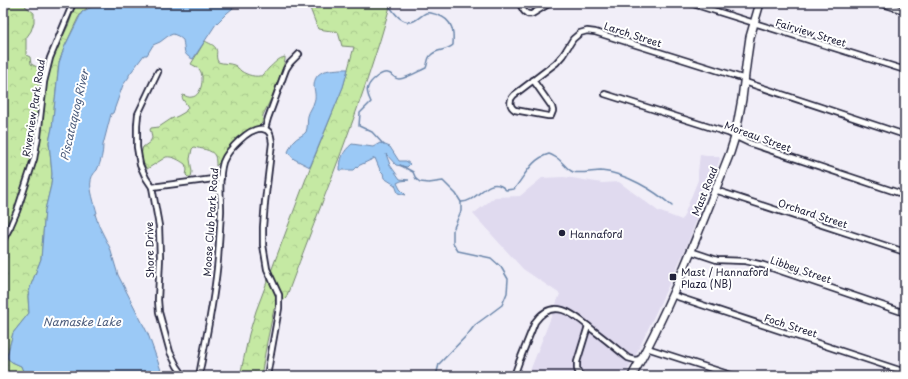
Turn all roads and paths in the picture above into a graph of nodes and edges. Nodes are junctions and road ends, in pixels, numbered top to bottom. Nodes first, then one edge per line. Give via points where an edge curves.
1 (73, 3) edge
2 (520, 3) edge
3 (550, 3) edge
4 (690, 3) edge
5 (760, 3) edge
6 (880, 3) edge
7 (905, 11) edge
8 (754, 23) junction
9 (299, 54) dead end
10 (905, 70) edge
11 (158, 72) dead end
12 (533, 80) junction
13 (745, 80) junction
14 (605, 94) dead end
15 (265, 129) junction
16 (905, 135) edge
17 (735, 137) junction
18 (221, 178) junction
19 (152, 187) junction
20 (715, 190) junction
21 (905, 195) edge
22 (3, 240) edge
23 (690, 251) junction
24 (905, 252) edge
25 (672, 295) junction
26 (905, 313) edge
27 (588, 326) junction
28 (647, 348) junction
29 (642, 359) junction
30 (905, 372) edge
31 (184, 376) edge
32 (199, 376) edge
33 (267, 376) edge
34 (514, 376) edge
35 (580, 376) edge
36 (632, 376) edge
37 (734, 376) edge

1 - 22 street, Riverview Park Road via 50,58 44,82 34,159 17,211
2 - 3 street via 523,11 528,14
4 - 8 street, Fairview Street
5 - 8 main road, Mast Road
6 - 7 street
8 - 10 street, Fairview Street
8 - 13 main road, Mast Road
9 - 15 street via 286,69
11 - 19 street, Shore Drive via 138,114 137,125 139,161
12 - 12 street, Larch Street via 512,97 511,106 517,111 551,116 552,107
12 - 13 street, Larch Street via 558,60 577,35 587,30
13 - 16 street, Larch Street
13 - 17 main road, Mast Road
14 - 17 street, Moreau Street
15 - 18 street, Moose Club Park Road via 253,131 235,145 223,163
15 - 33 street via 270,134 272,143 263,245 267,269 279,301
17 - 20 main road, Mast Road
17 - 21 street, Moreau Street
18 - 19 street
18 - 32 street, Moose Club Park Road via 215,285
19 - 31 street, Shore Drive via 160,238 159,312 170,352
20 - 23 main road, Mast Road
20 - 24 street, Orchard Street
23 - 25 main road, Mast Road
23 - 26 street, Libbey Street via 717,260 758,264
25 - 28 main road, Mast Road
25 - 30 street, Foch Street
27 - 29 street via 628,358
27 - 34 street via 566,311 555,309 546,312 538,318
27 - 35 street via 577,362
28 - 29 main road, Mast Road
28 - 37 street
29 - 36 main road, Mast Road

